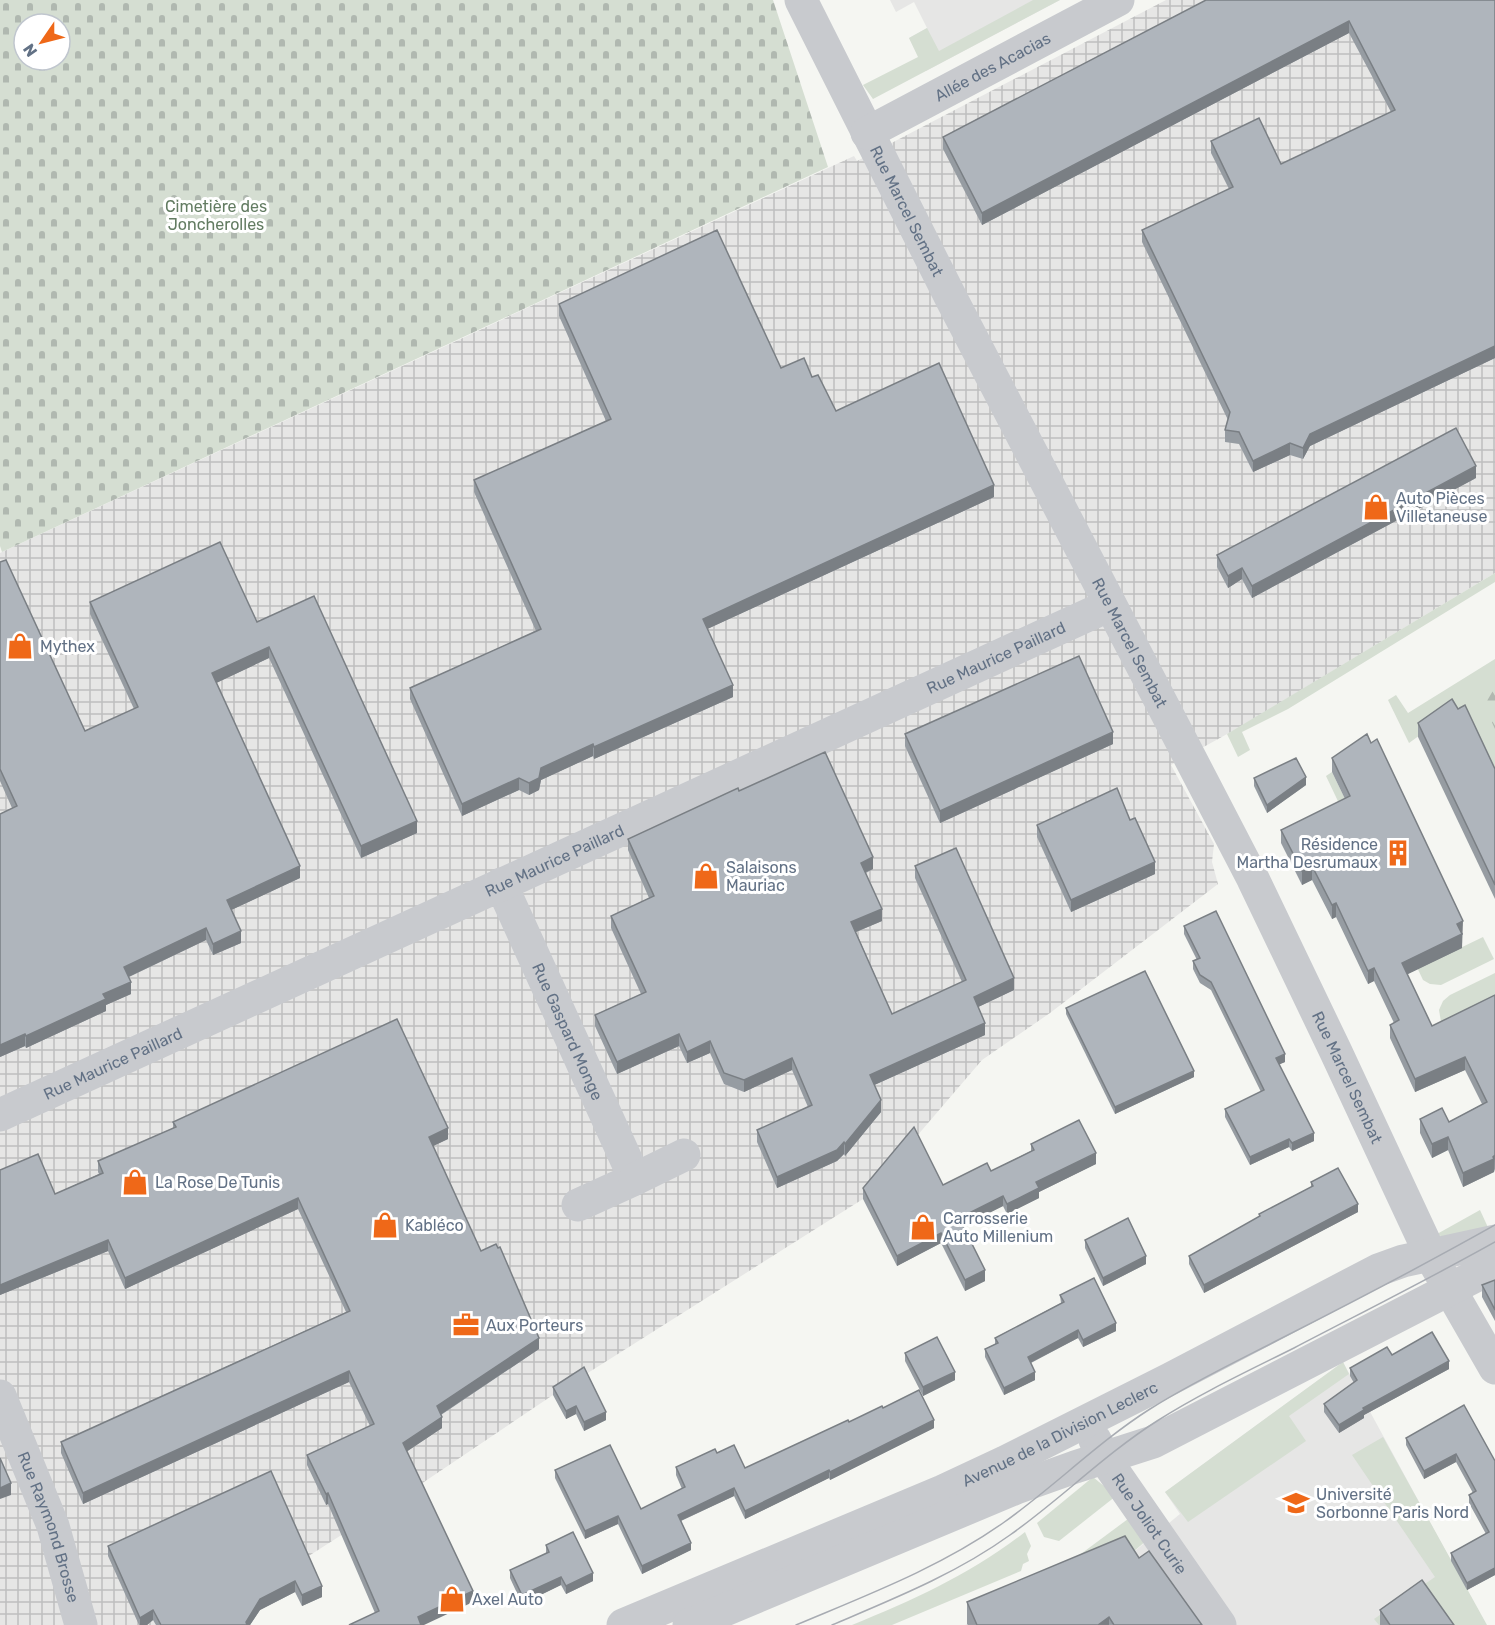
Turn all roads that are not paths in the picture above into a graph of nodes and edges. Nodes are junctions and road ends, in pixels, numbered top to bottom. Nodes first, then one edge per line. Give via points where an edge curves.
1 (801, 0) edge
2 (1118, 0) edge
3 (867, 132) junction
4 (1110, 605) junction
5 (501, 885) junction
6 (0, 1115) edge
7 (684, 1155) dead end
8 (635, 1179) junction
9 (578, 1205) dead end
10 (1495, 1240) edge
11 (1430, 1254) junction
12 (1495, 1266) edge
13 (1450, 1290) junction
14 (1495, 1368) edge
15 (0, 1396) edge
16 (1085, 1421) junction
17 (1104, 1457) junction
18 (81, 1625) edge
19 (623, 1625) edge
20 (689, 1625) edge
21 (1220, 1625) edge

1 - 3 street, Rue Marcel Sembat
2 - 3 street, Allée des Acacias
3 - 4 street, Rue Marcel Sembat
4 - 5 street, Rue Maurice Paillard
4 - 11 street, Rue Marcel Sembat via 1252,879
5 - 6 street, Rue Maurice Paillard
5 - 8 street, Rue Gaspard Monge
7 - 8 street
8 - 9 street
10 - 11 street, Avenue de la Division Leclerc
11 - 13 street, Rue Marcel Sembat
11 - 16 street, Avenue de la Division Leclerc via 1378,1270
12 - 13 street, Avenue de la Division Leclerc
13 - 14 street, Rue Marcel Sembat
13 - 17 street, Avenue de la Division Leclerc via 1153,1442
15 - 18 street, Rue Raymond Brosse via 53,1526
16 - 17 street, Rue Joliot Curie
16 - 19 street, Avenue de la Division Leclerc via 943,1491
17 - 20 street, Avenue de la Division Leclerc via 1016,1488
17 - 21 street, Rue Joliot Curie

